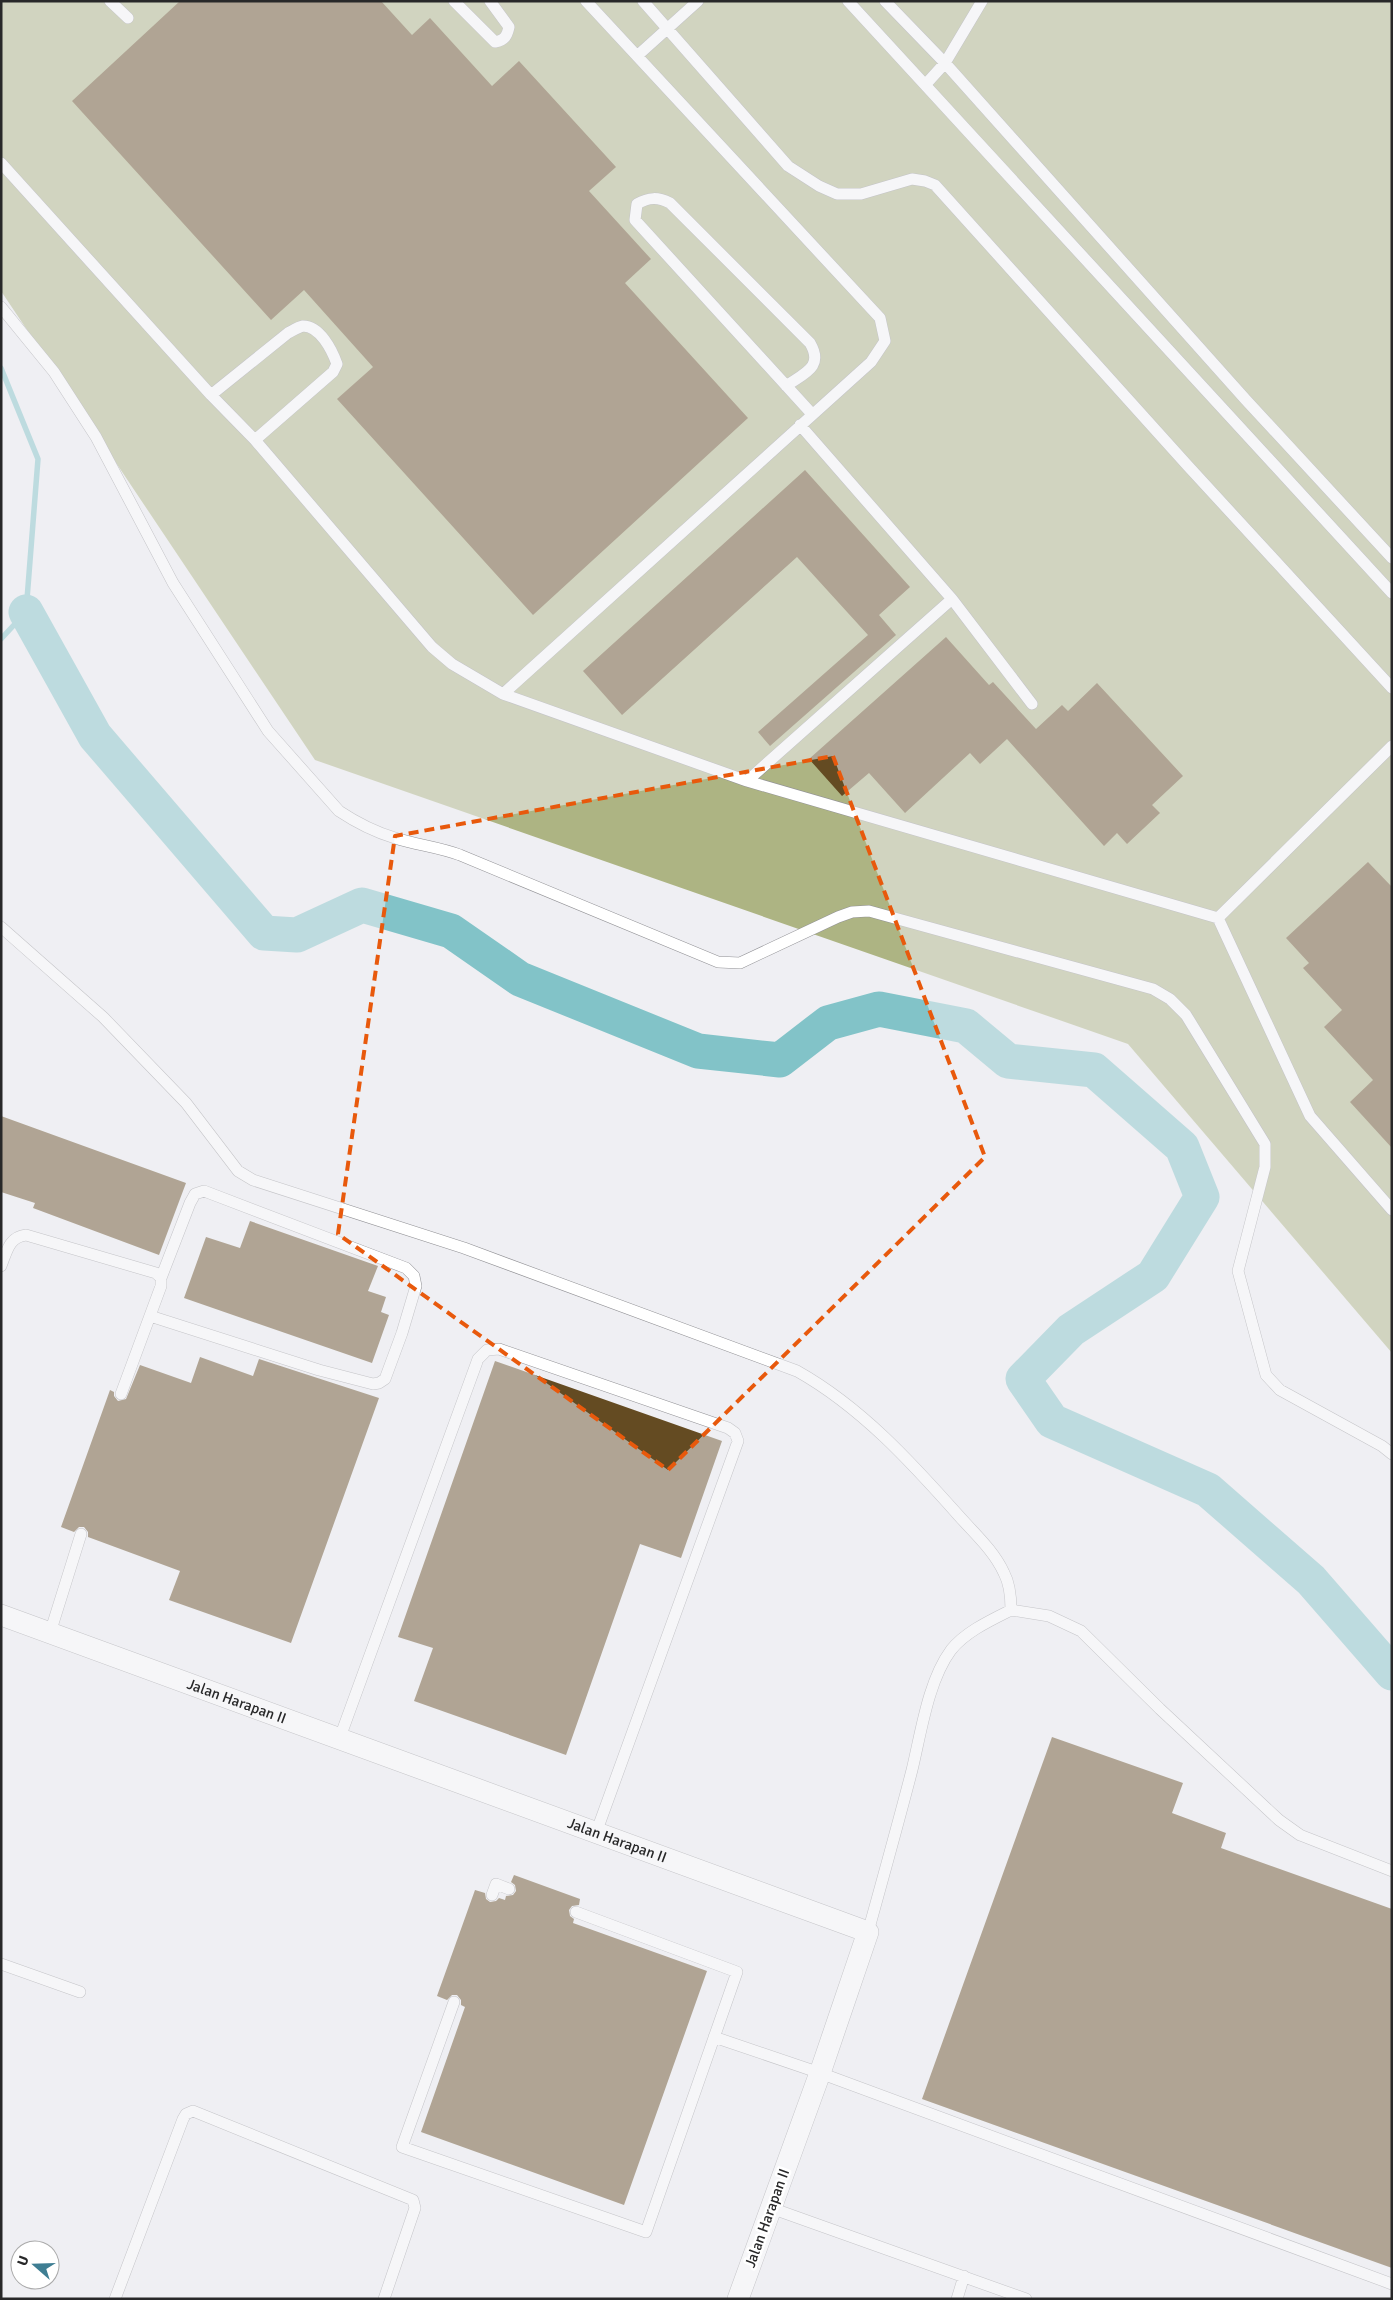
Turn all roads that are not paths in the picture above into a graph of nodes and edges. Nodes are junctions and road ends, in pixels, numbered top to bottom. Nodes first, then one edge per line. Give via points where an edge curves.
1 (110, 1) edge
2 (454, 1) edge
3 (490, 1) edge
4 (586, 1) edge
5 (643, 1) edge
6 (698, 1) edge
7 (848, 1) edge
8 (886, 1) edge
9 (982, 1) edge
10 (128, 18) dead end
11 (668, 29) junction
12 (637, 56) junction
13 (945, 63) junction
14 (926, 84) junction
15 (1, 163) edge
16 (1, 307) edge
17 (786, 386) junction
18 (211, 395) junction
19 (812, 414) junction
20 (800, 425) junction
21 (254, 440) junction
22 (1392, 558) edge
23 (1392, 593) edge
24 (952, 599) junction
25 (1392, 688) edge
26 (504, 694) junction
27 (1032, 704) dead end
28 (1392, 746) edge
29 (747, 781) junction
30 (1218, 918) junction
31 (1, 927) edge
32 (1392, 1210) edge
33 (1, 1266) edge
34 (161, 1278) junction
35 (150, 1316) junction
36 (121, 1394) dead end
37 (1392, 1454) edge
38 (81, 1534) dead end
39 (1011, 1610) junction
40 (1, 1615) edge
41 (50, 1633) junction
42 (339, 1740) junction
43 (596, 1833) junction
44 (1392, 1871) edge
45 (509, 1889) dead end
46 (492, 1896) dead end
47 (576, 1912) dead end
48 (868, 1932) junction
49 (1, 1964) edge
50 (80, 1992) dead end
51 (454, 2002) dead end
52 (714, 2038) junction
53 (820, 2073) junction
54 (771, 2208) junction
55 (964, 2276) junction
56 (1392, 2284) edge
57 (116, 2299) edge
58 (384, 2299) edge
59 (738, 2299) edge
60 (956, 2299) edge
61 (1026, 2299) edge

1 - 10 lane
2 - 3 lane via 495,42 507,36 509,27
4 - 12 lane
5 - 11 lane
6 - 11 lane
7 - 14 lane
8 - 13 lane
9 - 13 lane
11 - 12 lane
11 - 25 lane via 788,166 820,186 837,194 861,194 912,179 925,180 935,186
12 - 19 lane via 880,318 885,341 872,362
13 - 14 lane
13 - 22 lane
14 - 23 lane
15 - 18 lane
16 - 37 lane via 54,372 96,437 173,583 268,731 340,811 352,819 397,839 460,855 718,962 740,963 838,917 869,911 1153,989 1170,999 1186,1014 1264,1144 1265,1167 1238,1271 1266,1375 1280,1390
17 - 17 lane via 635,220 637,204 658,198 670,203 810,342 816,360 809,370
17 - 19 lane
18 - 21 lane
18 - 21 lane via 288,333 301,326 318,333 332,350 337,364 333,372
19 - 20 lane
20 - 24 lane
20 - 26 lane
21 - 26 lane via 432,647 452,664
24 - 27 lane
24 - 29 lane
26 - 29 lane
28 - 30 lane
29 - 30 lane
30 - 32 lane via 1310,1116
31 - 39 lane via 103,1017 186,1103 238,1171 254,1180 464,1248 815,1380 861,1415 981,1541 1005,1574 1011,1593
33 - 34 lane via 9,1244 17,1236 26,1235 156,1273
34 - 35 lane
34 - 35 lane via 190,1203 195,1194 204,1191 406,1268 414,1276 416,1286 385,1379 373,1384
35 - 36 lane
38 - 41 lane
39 - 44 lane via 1049,1616 1081,1631 1279,1820 1300,1835
39 - 48 lane via 963,1640 946,1659 929,1702
40 - 41 street, Jalan Harapan II
41 - 42 street, Jalan Harapan II
42 - 43 street, Jalan Harapan II
42 - 43 lane via 478,1358 487,1350 500,1349 728,1428 735,1433 738,1442
43 - 48 street, Jalan Harapan II
45 - 46 lane via 496,1884
47 - 52 lane via 737,1972
48 - 53 street, Jalan Harapan II
49 - 50 lane
51 - 52 lane via 402,2147 646,2232
52 - 53 lane
53 - 54 street, Jalan Harapan II
53 - 56 lane
54 - 55 lane
54 - 59 street, Jalan Harapan II
55 - 60 lane
55 - 61 lane
57 - 58 lane via 186,2114 193,2111 413,2200 415,2208

